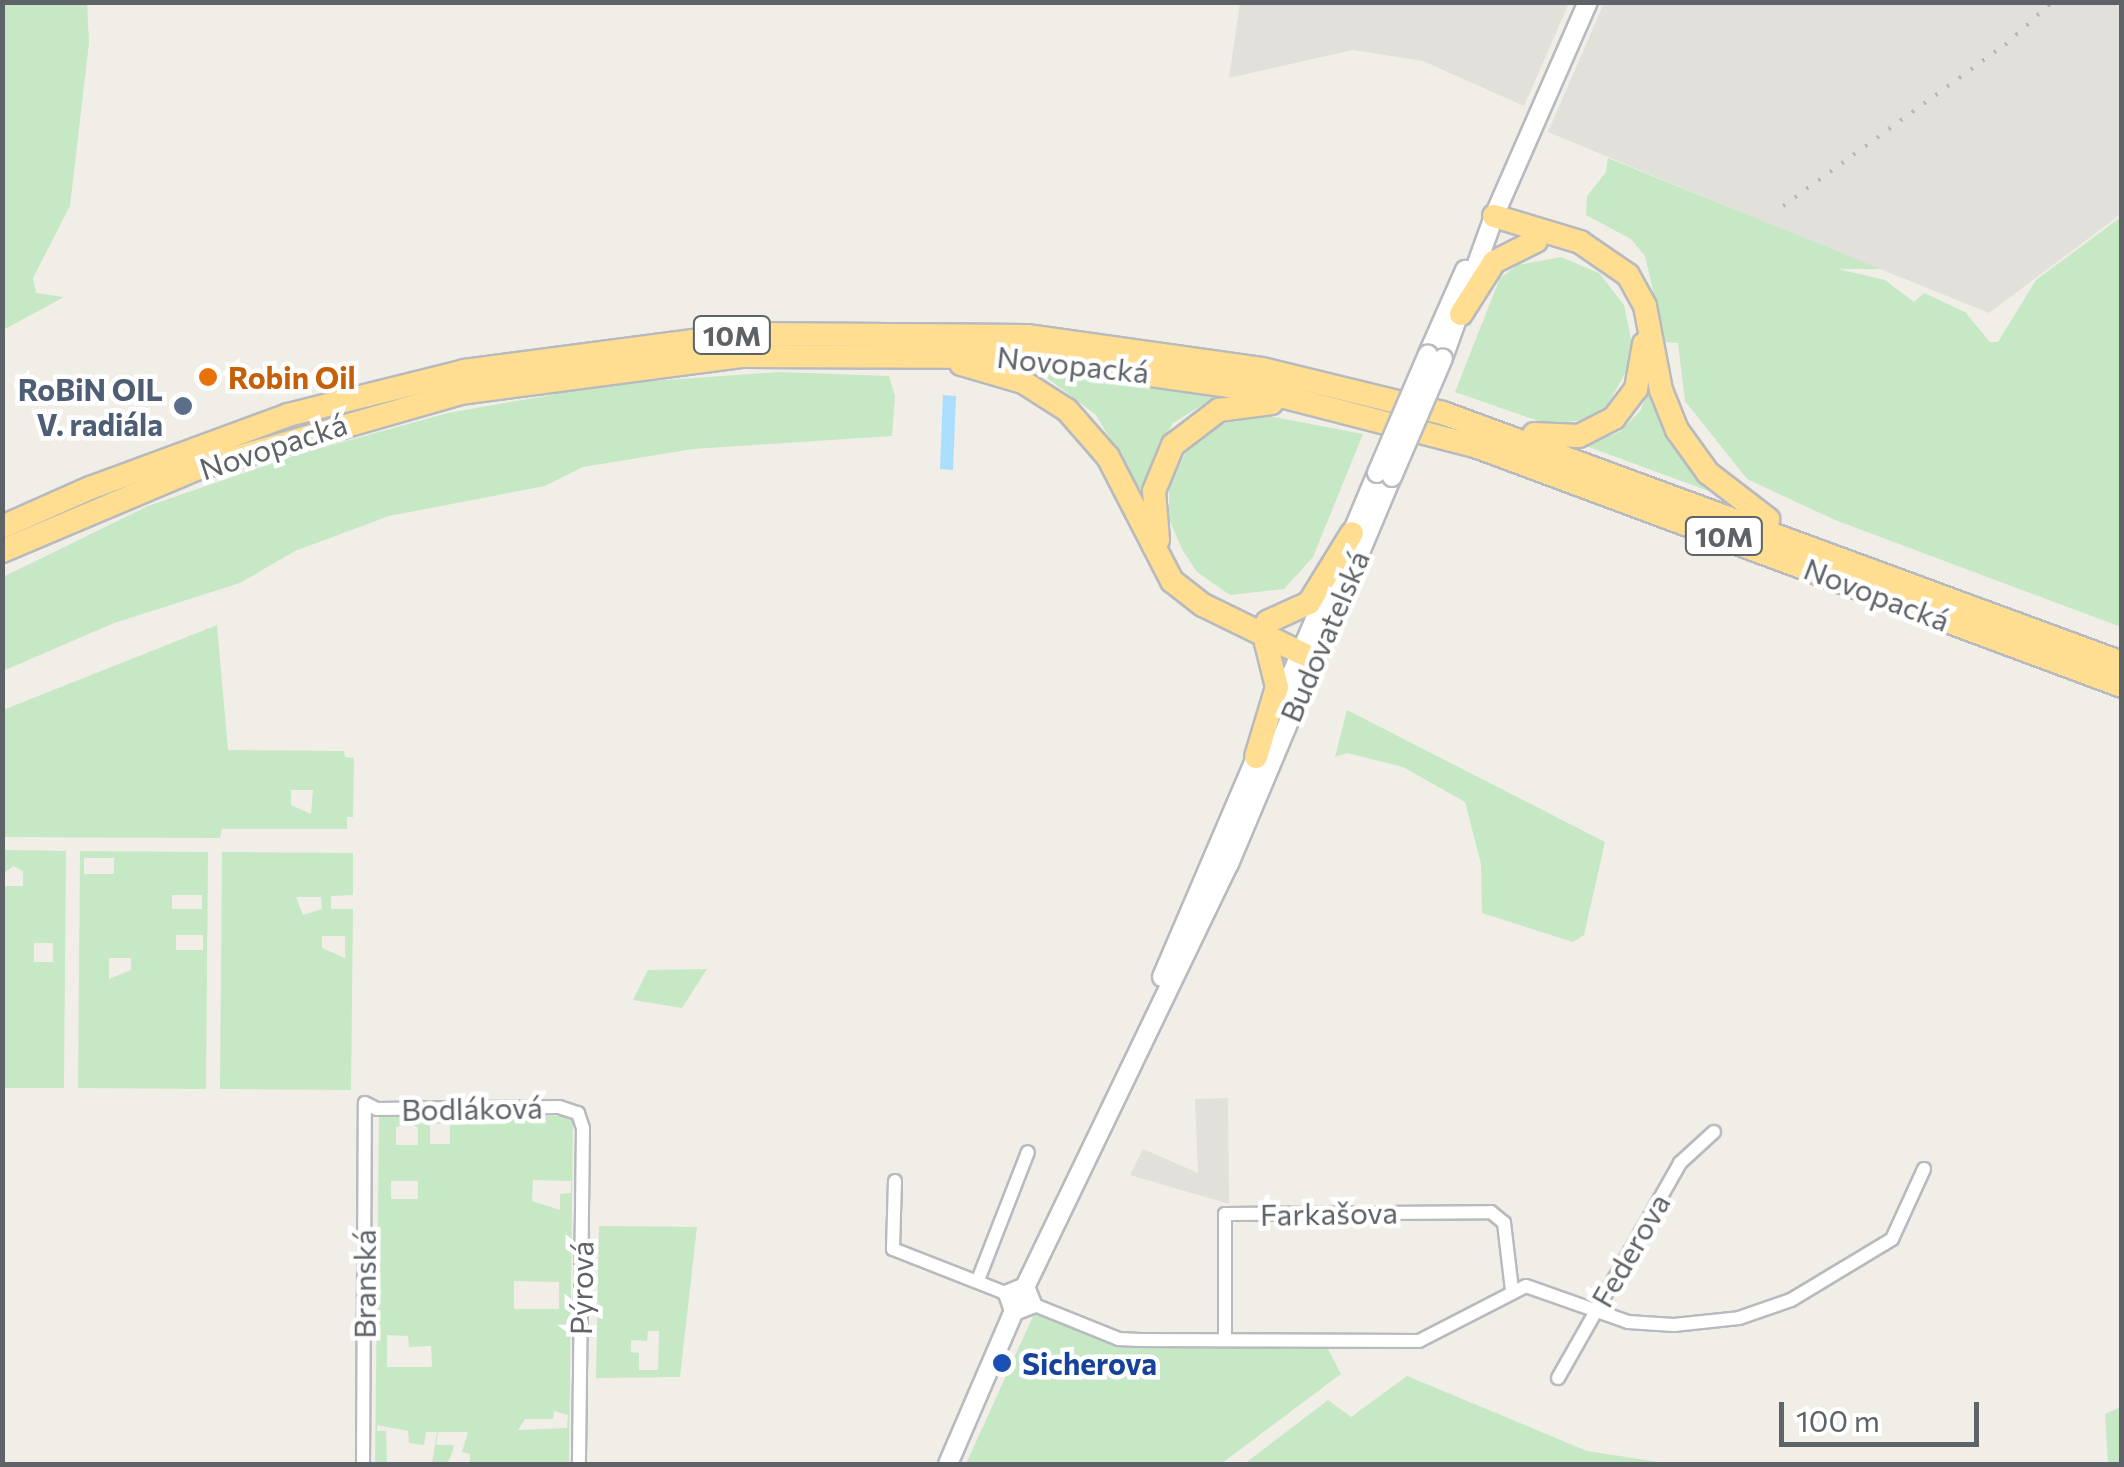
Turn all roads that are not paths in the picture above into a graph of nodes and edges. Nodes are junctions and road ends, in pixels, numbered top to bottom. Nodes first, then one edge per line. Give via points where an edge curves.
1 (1588, 2) edge
2 (1494, 216) junction
3 (1536, 242) junction
4 (1461, 314) junction
5 (899, 352) junction
6 (1435, 356) junction
7 (1321, 404) junction
8 (1480, 425) junction
9 (1385, 475) junction
10 (2, 527) edge
11 (1352, 533) junction
12 (1821, 550) junction
13 (2, 551) edge
14 (1266, 630) junction
15 (1309, 650) junction
16 (2122, 662) edge
17 (2122, 686) edge
18 (1256, 757) junction
19 (1135, 1047) junction
20 (366, 1102) joint
21 (578, 1113) joint
22 (1714, 1132) dead end
23 (1028, 1152) dead end
24 (1924, 1170) dead end
25 (895, 1181) dead end
26 (978, 1280) junction
27 (1512, 1290) junction
28 (1020, 1299) junction
29 (1594, 1313) junction
30 (1226, 1340) junction
31 (1558, 1378) dead end
32 (363, 1464) edge
33 (579, 1464) edge
34 (948, 1464) edge

1 - 2 street, Budovatelská
2 - 3 highway
2 - 4 street, Budovatelská
2 - 6 street, Budovatelská
2 - 12 highway via 1580,242 1628,275 1650,322 1668,410 1689,450 1726,491
3 - 4 highway via 1494,262
3 - 8 highway via 1583,253 1622,283 1644,333 1639,380 1614,418 1578,436
4 - 6 street, Budovatelská
5 - 7 highway, Novopacká / 10M via 1096,364
5 - 13 highway, Novopacká / 10M via 636,365 462,394 196,469
5 - 14 highway via 1003,374 1067,410 1108,457 1172,582
6 - 9 street, Budovatelská, bridge
7 - 14 highway via 1246,403 1208,415 1172,446 1154,490 1155,529 1177,573 1202,595
7 - 17 highway, Novopacká / 10M via 1475,446
8 - 10 highway, Novopacká / 10M via 1327,383 1135,347 960,332 744,334 544,356 371,392 185,450
8 - 12 highway, Novopacká / 10M
9 - 11 street, Budovatelská
9 - 15 street, Budovatelská
11 - 14 highway via 1309,603
11 - 15 street, Budovatelská
12 - 16 highway, Novopacká / 10M
14 - 15 highway
14 - 18 highway via 1277,687
15 - 18 street, Budovatelská
15 - 19 street, Budovatelská via 1229,864
18 - 19 street, Budovatelská
19 - 28 street, Budovatelská
20 - 21 street, Bodláková via 377,1109 559,1107
20 - 32 street, Branská
21 - 33 street, Pýrová
22 - 29 street, Federova via 1680,1163
23 - 26 street
24 - 29 street via 1892,1239 1791,1300 1696,1324 1649,1324
25 - 26 street via 893,1249
26 - 28 street
27 - 29 street via 1526,1286
27 - 30 street via 1419,1340
27 - 30 street, Farkašova via 1498,1215 1226,1214
28 - 30 street via 1120,1339
28 - 34 street, Budovatelská
29 - 31 street, Federova

